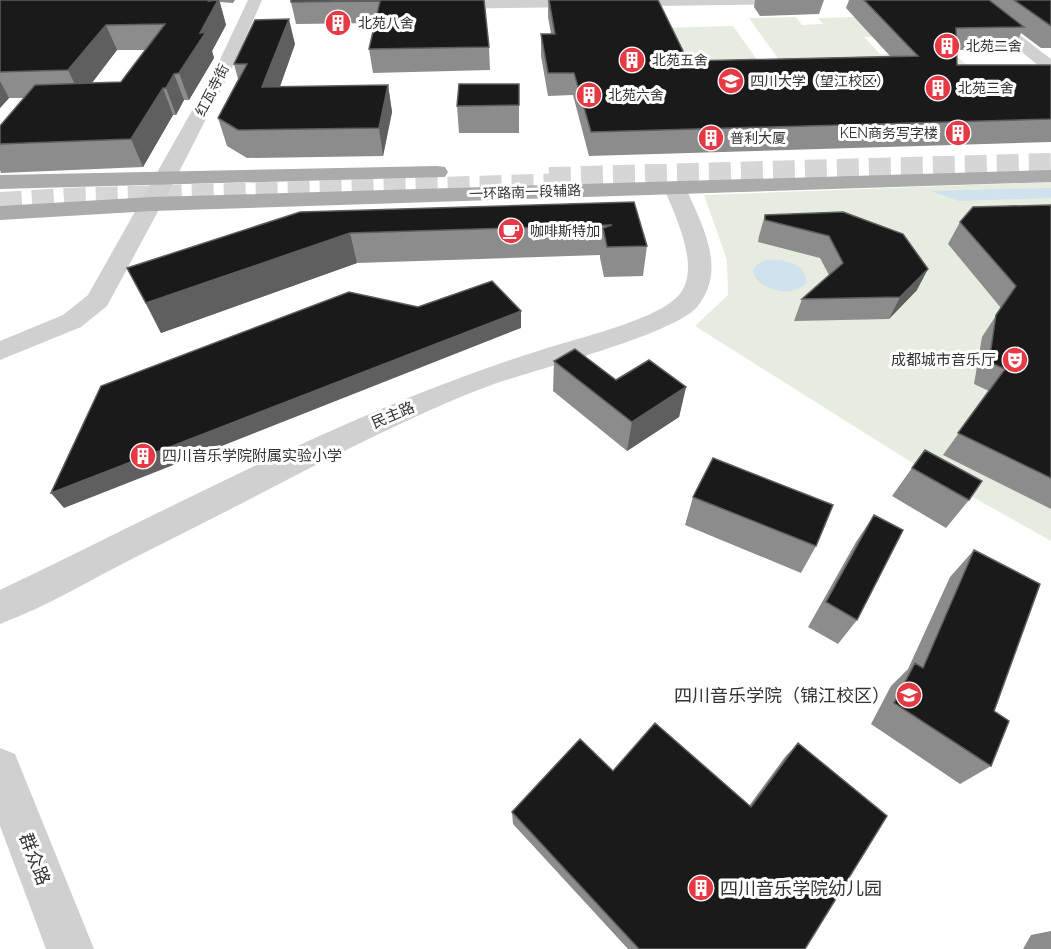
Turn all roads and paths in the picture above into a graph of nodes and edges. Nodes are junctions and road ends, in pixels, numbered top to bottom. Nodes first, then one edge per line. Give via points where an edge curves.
1 (793, 0) edge
2 (965, 0) edge
3 (729, 1) edge
4 (253, 4) edge
5 (430, 6) edge
6 (232, 9) dead end
7 (1051, 67) edge
8 (1051, 157) edge
9 (827, 163) dead end
10 (462, 172) dead end
11 (1051, 176) edge
12 (166, 178) junction
13 (0, 182) edge
14 (675, 188) junction
15 (152, 204) junction
16 (0, 213) edge
17 (0, 351) edge
18 (0, 608) edge
19 (0, 769) edge
20 (70, 949) edge

1 - 3 street
2 - 7 street
3 - 5 street
4 - 6 street
4 - 12 street, 红瓦寺街
8 - 9 main road
10 - 12 main road, 一环路南一段辅路
11 - 14 main road, 一环路南一段辅路
12 - 13 main road, 一环路南一段辅路
12 - 15 street, 红瓦寺街
14 - 15 main road, 一环路南一段辅路
14 - 18 street, 民主路 via 700,256 700,274 687,301 667,315 483,378 376,422
15 - 16 main road, 一环路南一段辅路
15 - 17 street, 红瓦寺街 via 98,300 72,321
19 - 20 street, 群众路

